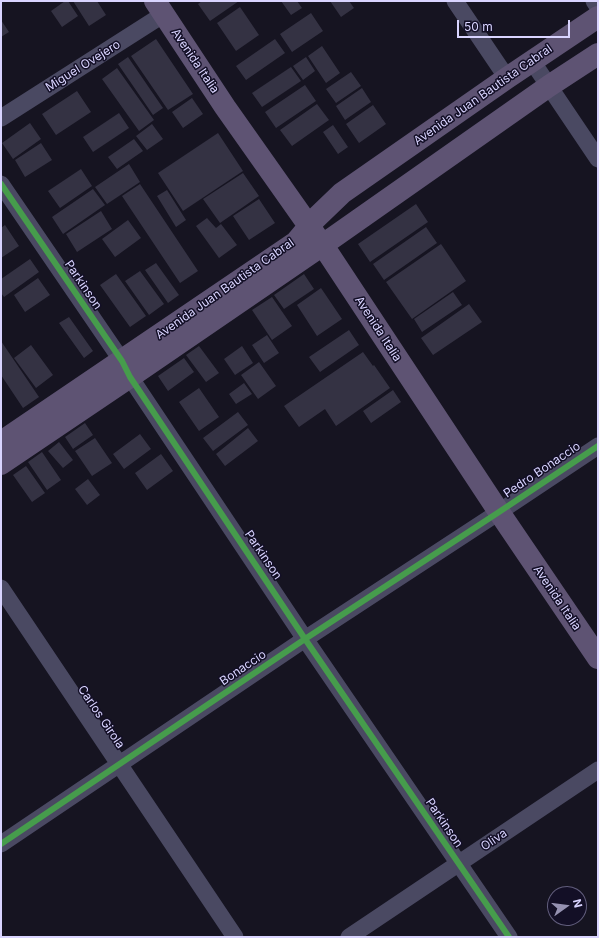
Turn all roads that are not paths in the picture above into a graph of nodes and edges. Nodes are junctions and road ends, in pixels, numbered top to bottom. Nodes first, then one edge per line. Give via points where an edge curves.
1 (455, 1) edge
2 (594, 1) edge
3 (598, 7) edge
4 (160, 8) edge
5 (598, 17) edge
6 (598, 54) edge
7 (532, 61) junction
8 (507, 78) junction
9 (549, 86) junction
10 (1, 118) edge
11 (598, 159) edge
12 (1, 184) edge
13 (310, 226) junction
14 (322, 245) junction
15 (126, 369) junction
16 (1, 442) edge
17 (598, 446) edge
18 (1, 464) edge
19 (499, 512) junction
20 (1, 588) edge
21 (305, 639) junction
22 (598, 658) edge
23 (119, 764) junction
24 (598, 770) edge
25 (1, 844) edge
26 (459, 864) junction
27 (235, 937) edge
28 (350, 937) edge
29 (509, 937) edge

1 - 8 street
2 - 3 street
4 - 10 street, Miguel Ovejero
4 - 13 main road, Avenida Italia via 225,107
5 - 7 main road, Avenida Juan Bautista Cabral
6 - 9 main road, Avenida Juan Bautista Cabral
7 - 8 main road, Avenida Juan Bautista Cabral
7 - 9 street
8 - 13 main road, Avenida Juan Bautista Cabral via 342,192
9 - 11 street
9 - 14 main road, Avenida Juan Bautista Cabral
12 - 15 street, Parkinson
13 - 14 main road, Avenida Italia
13 - 15 main road, Avenida Juan Bautista Cabral via 296,242
14 - 15 main road, Avenida Juan Bautista Cabral
14 - 19 main road, Avenida Italia
15 - 16 main road, Avenida Juan Bautista Cabral
15 - 18 main road, Avenida Juan Bautista Cabral
15 - 21 street, Parkinson
17 - 19 street, Pedro Bonaccio
19 - 21 street, Bonaccio
19 - 22 main road, Avenida Italia
20 - 23 street, Carlos Girola
21 - 23 street, Bonaccio
21 - 26 street, Parkinson
23 - 25 street, Bonaccio
23 - 27 street, Carlos Girola
24 - 26 street, Oliva
26 - 28 street, Oliva
26 - 29 street, Parkinson

